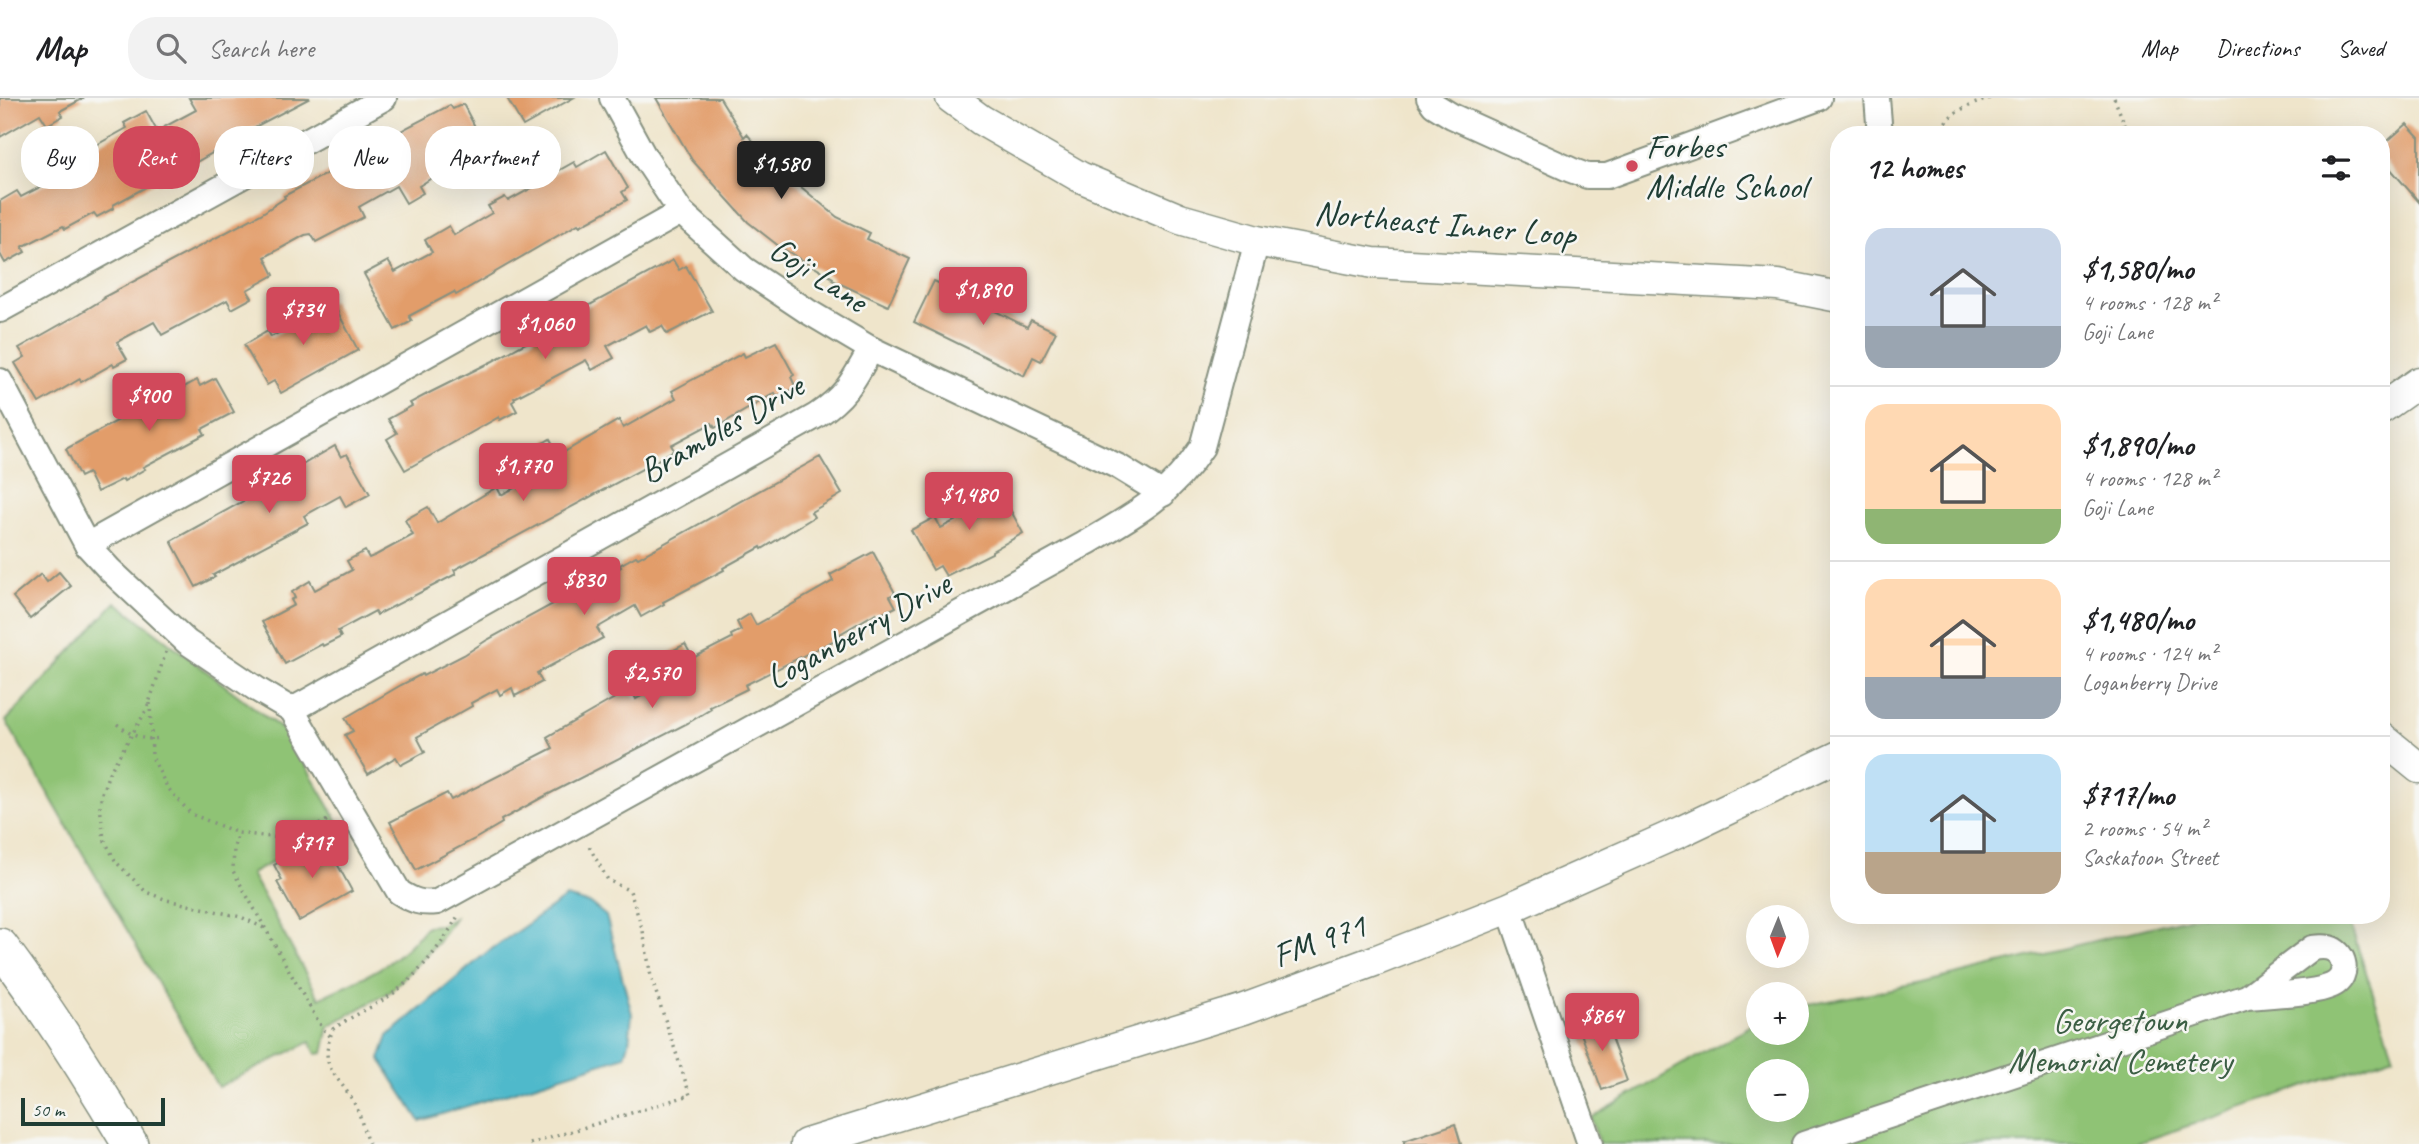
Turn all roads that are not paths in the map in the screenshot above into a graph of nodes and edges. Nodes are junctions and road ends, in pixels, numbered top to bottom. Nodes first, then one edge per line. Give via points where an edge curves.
1 (384, 98) edge
2 (612, 98) edge
3 (951, 98) edge
4 (1429, 98) edge
5 (1819, 98) edge
6 (1877, 98) edge
7 (1879, 126) edge
8 (681, 212) junction
9 (1257, 242) junction
10 (1830, 295) edge
11 (0, 310) edge
12 (871, 349) junction
13 (0, 381) edge
14 (2419, 382) edge
15 (2390, 402) edge
16 (1163, 494) junction
17 (87, 545) junction
18 (292, 710) junction
19 (2390, 744) edge
20 (1830, 760) edge
21 (2419, 768) edge
22 (1509, 908) junction
23 (0, 946) edge
24 (2247, 997) dead end
25 (130, 1144) edge
26 (806, 1144) edge
27 (1590, 1144) edge
28 (1804, 1144) edge

1 - 11 street
2 - 8 street, Goji Lane
3 - 9 main road, Northeast Inner Loop via 1080,177 1180,219
4 - 5 street via 1452,116 1587,176 1606,176
6 - 7 street
8 - 12 street, Goji Lane via 744,269
8 - 17 street
9 - 10 main road, Northeast Inner Loop via 1373,263 1778,285
9 - 16 street, Loganberry Drive via 1202,447 1187,471
12 - 16 street, Goji Lane via 1119,467
12 - 18 street, Brambles Drive via 849,389 816,416
13 - 17 street
14 - 15 main road
16 - 18 street, Loganberry Drive via 1081,546 437,902 424,904 400,892
17 - 18 street via 187,642
19 - 21 main road
20 - 22 main road, FM 971 / FM 971
22 - 26 main road, FM 971 / FM 971 via 1244,1009
22 - 27 street
23 - 25 highway via 93,1080
24 - 28 street

